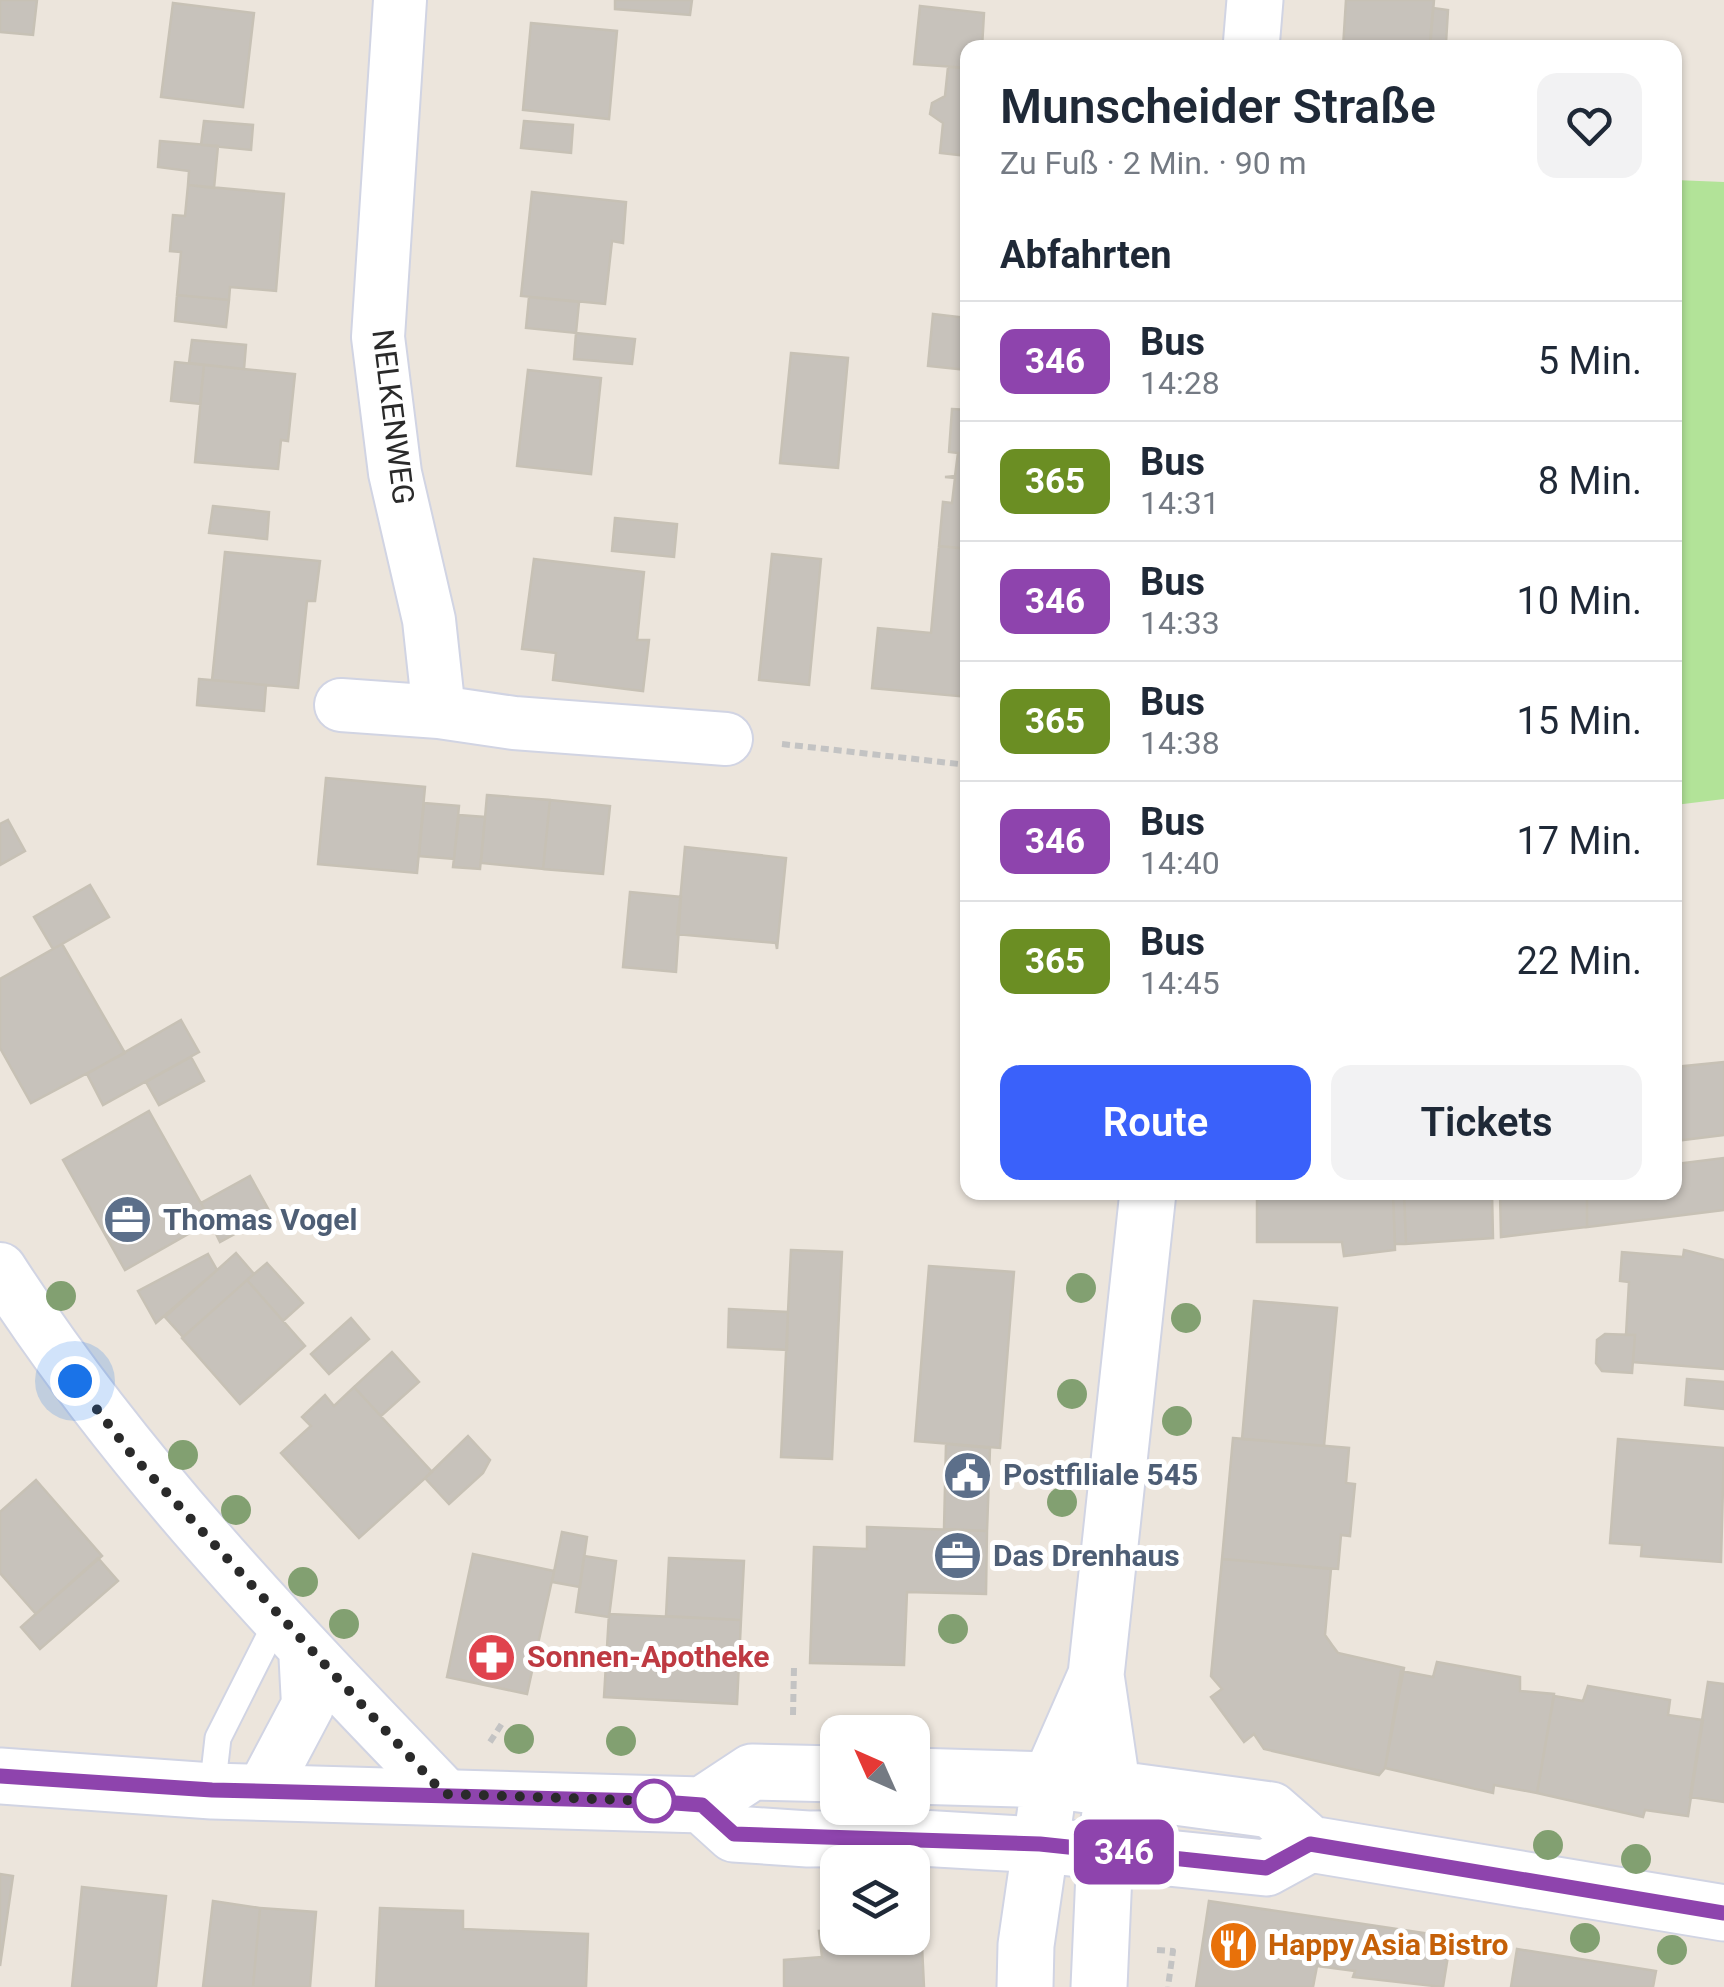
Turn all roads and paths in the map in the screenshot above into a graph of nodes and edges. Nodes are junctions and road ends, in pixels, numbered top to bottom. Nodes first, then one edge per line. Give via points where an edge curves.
1 (400, 0) edge
2 (1255, 0) edge
3 (1252, 40) edge
4 (341, 705) dead end
5 (439, 712) junction
6 (726, 739) joint
7 (960, 765) edge
8 (1147, 1200) edge
9 (0, 1269) edge
10 (292, 1632) junction
11 (794, 1666) dead end
12 (1096, 1675) junction
13 (793, 1724) dead end
14 (820, 1774) edge
15 (0, 1776) edge
16 (930, 1777) edge
17 (1050, 1780) junction
18 (238, 1790) junction
19 (1113, 1791) junction
20 (444, 1794) junction
21 (702, 1805) junction
22 (1040, 1844) junction
23 (1310, 1844) junction
24 (1105, 1850) junction
25 (1724, 1913) edge
26 (1172, 1951) dead end
27 (1025, 1987) edge
28 (1099, 1987) edge
29 (1168, 1987) edge

1 - 5 street, NELKENWEG via 378,337 395,473 429,620
2 - 3 street
4 - 5 street
5 - 6 street
6 - 7 path
8 - 12 street
9 - 10 street via 132,1455
10 - 18 street via 308,1705
10 - 20 street
11 - 13 path
12 - 17 street
12 - 19 street
14 - 21 street via 752,1772
15 - 18 street
16 - 17 street
17 - 19 street
17 - 22 street
18 - 20 street
19 - 23 street via 1271,1810
19 - 24 street
20 - 21 street
21 - 22 street via 734,1834
22 - 24 street
22 - 27 street
23 - 24 street via 1266,1868
23 - 25 street
24 - 28 street
26 - 29 path

